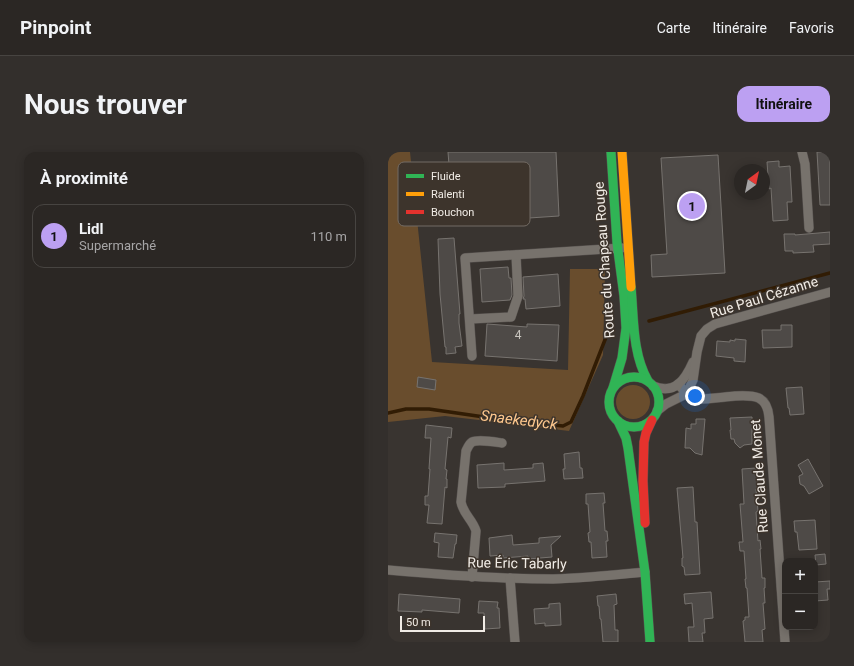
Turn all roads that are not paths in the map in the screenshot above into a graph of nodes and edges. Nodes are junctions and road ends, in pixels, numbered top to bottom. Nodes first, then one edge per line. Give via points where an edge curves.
1 (611, 152) edge
2 (622, 152) edge
3 (802, 152) edge
4 (809, 228) dead end
5 (628, 248) junction
6 (618, 249) junction
7 (516, 255) junction
8 (830, 292) edge
9 (470, 320) junction
10 (697, 352) junction
11 (472, 356) dead end
12 (651, 383) junction
13 (678, 384) junction
14 (612, 388) junction
15 (686, 393) junction
16 (657, 411) junction
17 (652, 420) junction
18 (618, 421) junction
19 (502, 442) dead end
20 (388, 570) edge
21 (645, 572) junction
22 (472, 577) junction
23 (510, 578) junction
24 (515, 642) edge
25 (650, 642) edge
26 (785, 642) edge

1 - 6 street, Route du Chapeau Rouge
2 - 5 street, Route du Chapeau Rouge
3 - 4 street
5 - 6 street
5 - 12 street, Route du Chapeau Rouge via 638,359 641,369
6 - 7 street
6 - 14 street, Route du Chapeau Rouge via 626,327 622,358
7 - 9 street via 518,296 511,316
7 - 9 street via 465,258
8 - 10 street, Rue Paul Cézanne via 715,324 701,336
9 - 11 street
10 - 13 street, Rue Paul Cézanne via 687,374
10 - 15 street, Rue Paul Cézanne via 693,380
12 - 13 street via 658,388 666,389
12 - 14 street via 631,376
12 - 16 street via 659,397
13 - 15 street
14 - 18 street via 609,407 611,414
15 - 16 street
15 - 26 street, Rue Claude Monet via 702,399 750,395 760,398 766,405 769,417
16 - 17 street
17 - 18 street via 636,427 626,426
17 - 21 street via 645,438 643,469
18 - 21 street via 628,443
19 - 22 street via 473,442 466,451 461,502 476,531
20 - 22 street, Rue Éric Tabarly
21 - 23 street, Rue Éric Tabarly via 568,578
21 - 25 street
22 - 23 street, Rue Éric Tabarly
23 - 24 street

